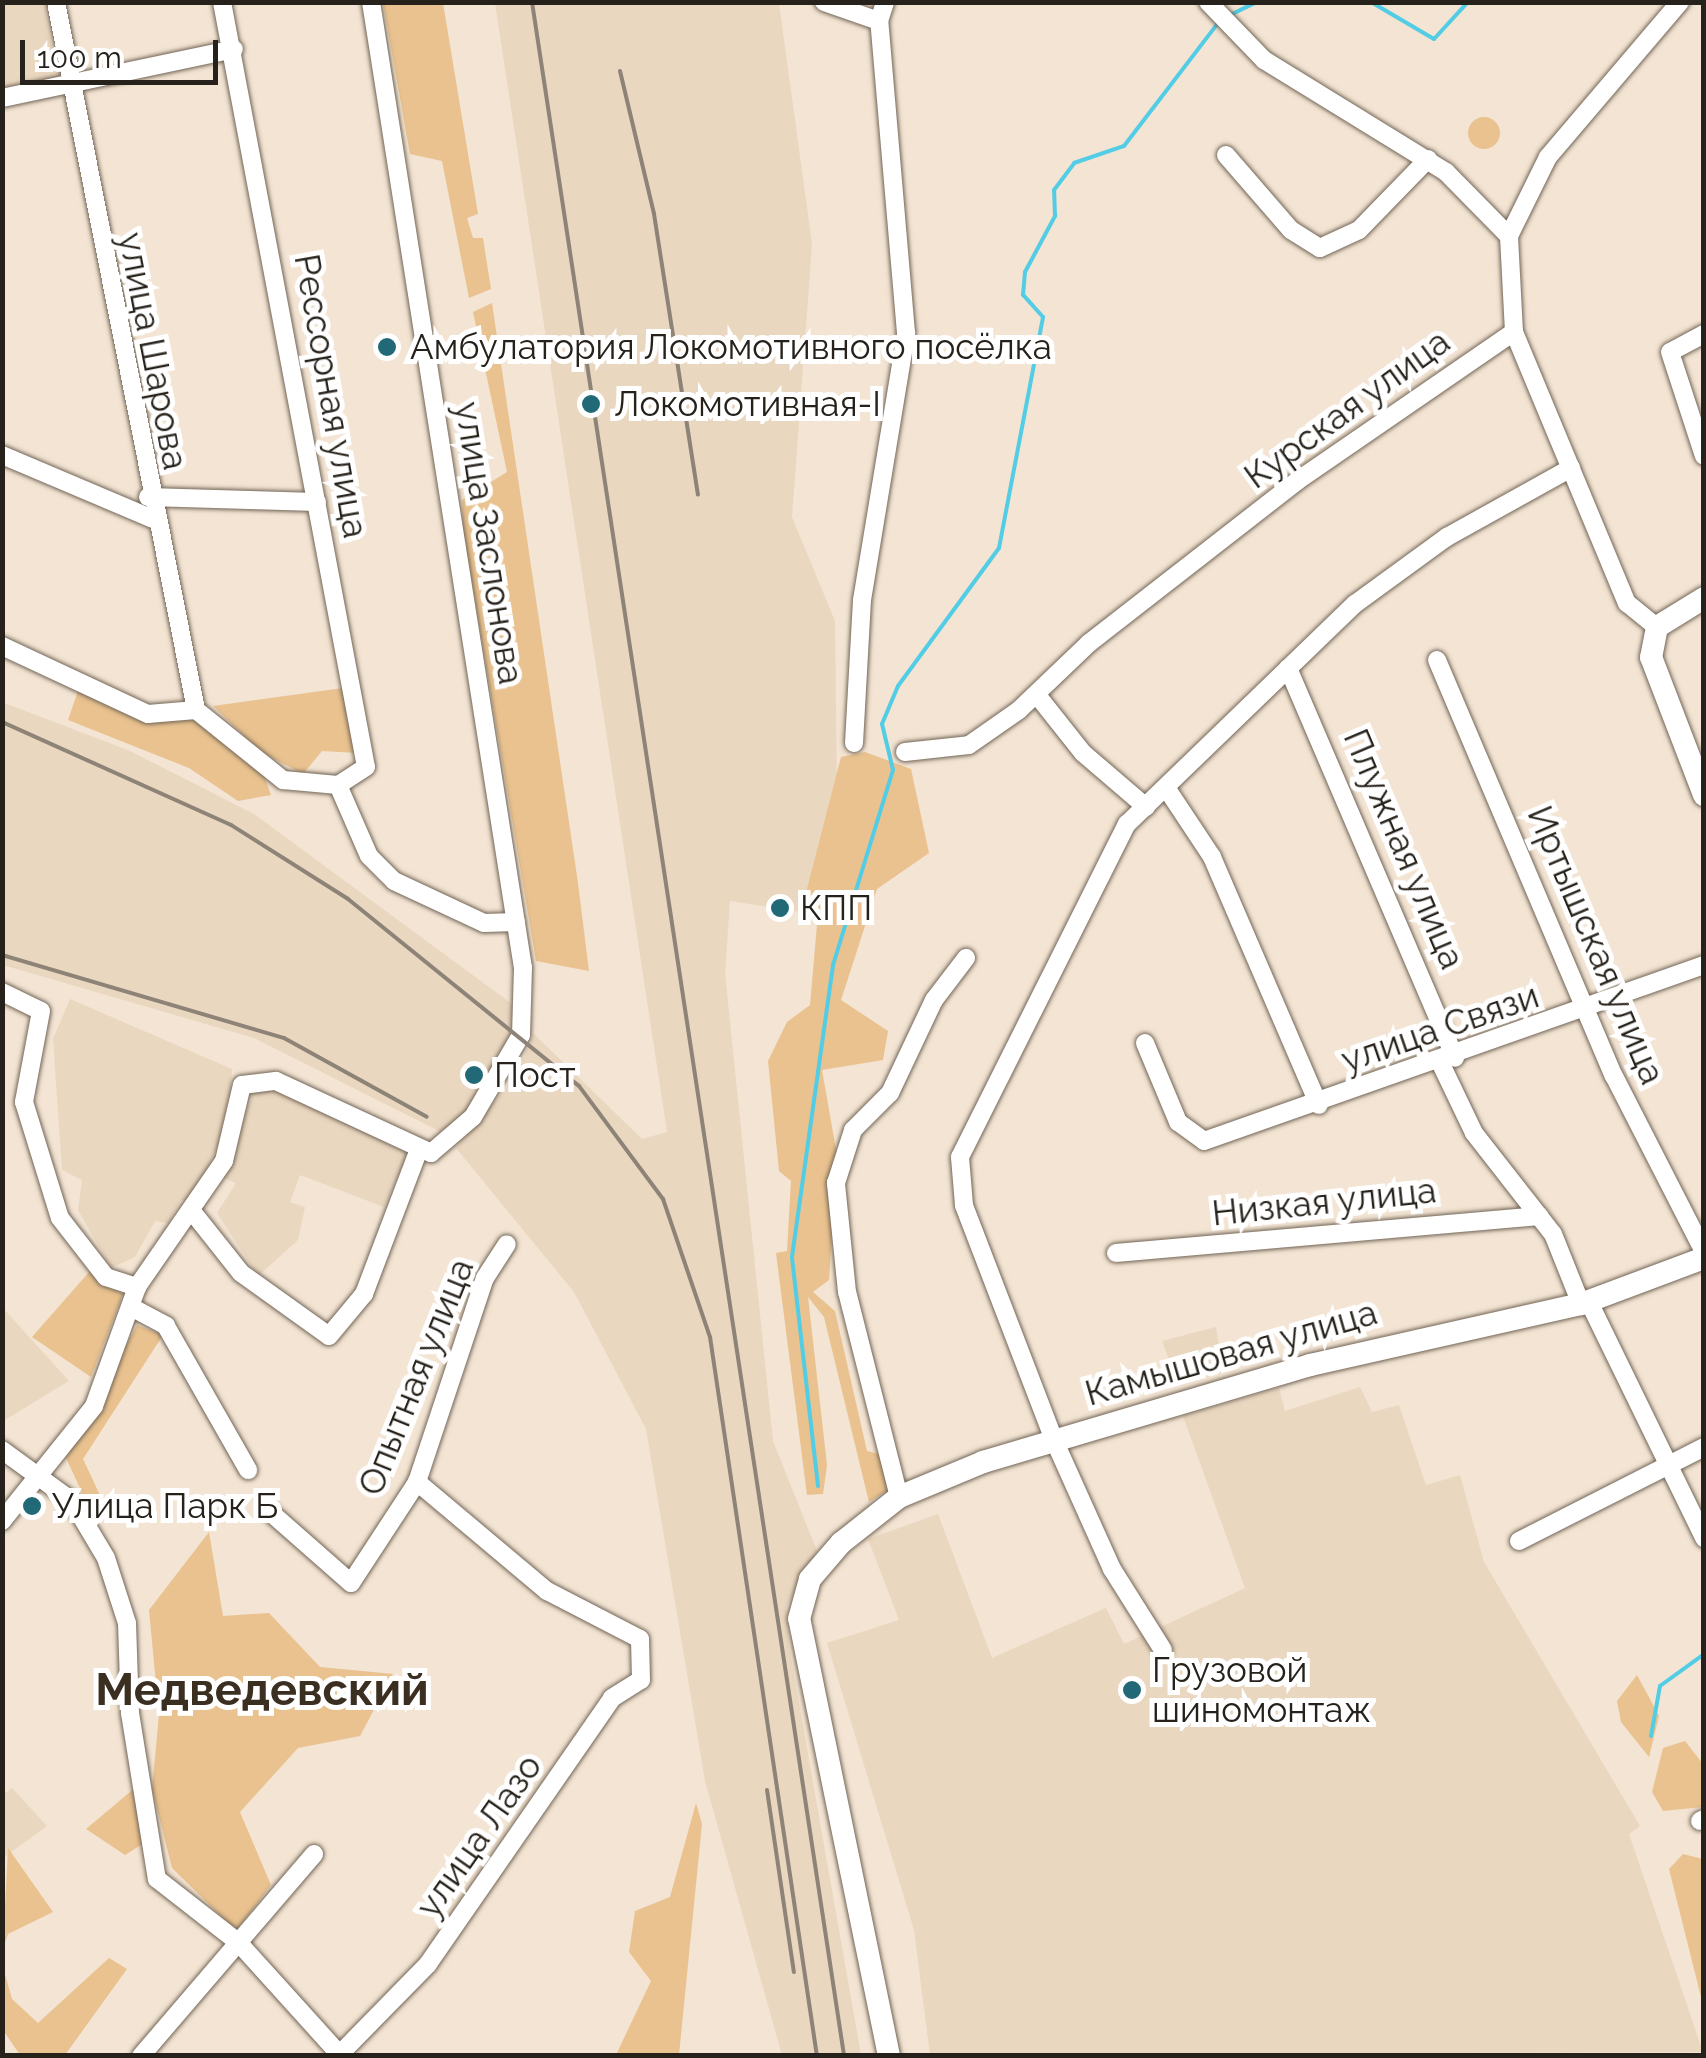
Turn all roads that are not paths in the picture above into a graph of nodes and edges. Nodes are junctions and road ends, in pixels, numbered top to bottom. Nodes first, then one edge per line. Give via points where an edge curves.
1 (56, 2) edge
2 (222, 2) edge
3 (371, 2) edge
4 (824, 2) edge
5 (1208, 2) edge
6 (1680, 2) edge
7 (882, 12) edge
8 (234, 49) junction
9 (70, 85) junction
10 (2, 98) edge
11 (1226, 156) dead end
12 (1428, 159) junction
13 (1510, 236) junction
14 (1514, 332) junction
15 (1704, 334) edge
16 (2, 455) edge
17 (1704, 456) edge
18 (1571, 468) junction
19 (148, 497) junction
20 (317, 502) junction
21 (153, 520) junction
22 (1704, 598) edge
23 (1658, 627) junction
24 (2, 646) edge
25 (1436, 660) dead end
26 (1288, 668) junction
27 (1038, 695) junction
28 (196, 710) junction
29 (854, 743) dead end
30 (905, 752) dead end
31 (338, 785) junction
32 (1169, 792) junction
33 (1704, 795) edge
34 (1146, 807) junction
35 (516, 922) junction
36 (966, 958) dead end
37 (1704, 966) edge
38 (2, 992) edge
39 (1586, 1010) junction
40 (1145, 1043) dead end
41 (1448, 1061) junction
42 (1312, 1082) junction
43 (1344, 1096) junction
44 (1319, 1105) junction
45 (418, 1152) junction
46 (192, 1210) junction
47 (1540, 1216) junction
48 (507, 1244) dead end
49 (1116, 1252) dead end
50 (1704, 1255) edge
51 (138, 1287) junction
52 (1585, 1303) junction
53 (131, 1307) junction
54 (1054, 1440) junction
55 (1704, 1446) edge
56 (2, 1450) edge
57 (1667, 1466) junction
58 (248, 1470) dead end
59 (43, 1476) junction
60 (416, 1482) junction
61 (899, 1497) junction
62 (269, 1511) dead end
63 (2, 1521) edge
64 (1704, 1538) edge
65 (1519, 1541) dead end
66 (1163, 1650) dead end
67 (314, 1854) dead end
68 (238, 1942) junction
69 (339, 2055) edge
70 (141, 2056) edge
71 (889, 2056) edge

1 - 9 street, улица Шарова
2 - 8 street, Рессорная улица
3 - 35 street, улица Заслонова
4 - 7 street
5 - 12 street via 1264,60
6 - 13 street via 1548,156
7 - 29 street via 906,333 862,600
8 - 9 street
8 - 20 street, Рессорная улица
9 - 10 street
9 - 19 street, улица Шарова
11 - 12 street via 1291,230 1320,248 1359,230
12 - 13 street
13 - 14 street
14 - 18 street
14 - 27 street, Курская улица via 1297,480 1089,643
15 - 17 street via 1673,344 1681,402
16 - 21 street
18 - 23 street via 1626,603
18 - 26 street via 1402,566
19 - 20 street
19 - 21 street, улица Шарова
20 - 31 street, Рессорная улица via 366,768
21 - 28 street, улица Шарова
22 - 23 main road
23 - 33 main road via 1653,668
24 - 28 street via 148,714
25 - 39 street, Иртышская улица
26 - 32 street
26 - 41 street, Плужная улица
27 - 30 street, Курская улица via 968,745
27 - 34 street via 1083,754
28 - 31 street via 283,780
31 - 35 street via 369,856 394,881 484,923
32 - 34 street
32 - 42 street via 1212,857
34 - 54 street via 1104,856 960,1157 964,1205
35 - 45 street, улица Заслонова via 522,1035 452,1138
36 - 61 street via 934,1000 890,1093 848,1140 835,1195 847,1292
37 - 39 street, улица Связи
38 - 51 street via 41,1011 24,1102 60,1218 106,1277
39 - 41 street, улица Связи
39 - 50 street, Иртышская улица
40 - 44 street, улица Связи via 1194,1140
41 - 43 street, улица Связи
41 - 47 street, Плужная улица via 1474,1133
42 - 43 street
42 - 44 street
43 - 44 street, улица Связи
45 - 46 street via 276,1081 250,1079 224,1161
45 - 46 street via 364,1294 329,1336 241,1273
46 - 51 street
47 - 49 street, Низкая улица
47 - 52 street, Плужная улица
48 - 60 street, Опытная улица via 485,1278
50 - 52 main road, Камышовая улица
51 - 53 street
52 - 54 main road, Камышовая улица via 1372,1348
52 - 57 street, Плужная улица
53 - 58 street via 166,1326
53 - 59 street via 94,1406
54 - 61 main road, Камышовая улица
54 - 66 street via 1112,1570
55 - 57 street
56 - 59 street
57 - 64 street, Плужная улица
57 - 65 street
59 - 63 street
59 - 68 street via 72,1500 106,1558 127,1623 130,1713 157,1879
60 - 62 street, Опытная улица via 351,1583
60 - 69 street, улица Лазо via 547,1592 640,1639 640,1680 612,1698 449,1938
61 - 71 main road, Камышовая улица via 810,1578 801,1640
67 - 68 street
68 - 69 street
68 - 70 street

